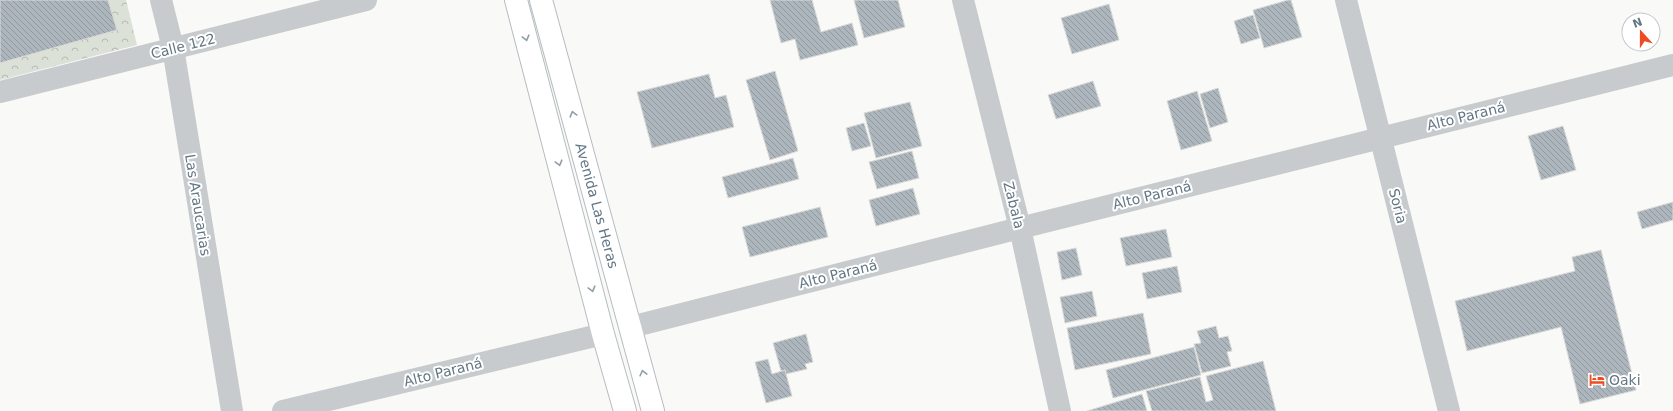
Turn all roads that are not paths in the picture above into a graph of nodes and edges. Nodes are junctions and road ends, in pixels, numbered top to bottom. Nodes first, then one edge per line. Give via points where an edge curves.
1 (160, 0) edge
2 (366, 0) edge
3 (516, 0) edge
4 (541, 0) edge
5 (963, 0) edge
6 (1346, 0) edge
7 (172, 48) junction
8 (1673, 65) edge
9 (0, 92) edge
10 (1381, 138) junction
11 (1020, 228) junction
12 (631, 327) junction
13 (603, 334) junction
14 (232, 411) edge
15 (283, 411) edge
16 (625, 411) edge
17 (653, 411) edge
18 (1060, 411) edge
19 (1449, 411) edge

1 - 7 street, Las Araucarias
2 - 7 street, Calle 122
3 -> 13 main road, Avenida Las Heras
12 -> 4 main road, Avenida Las Heras
5 - 11 street, Zabala
6 - 10 street, Soria
7 - 9 street, Calle 122
7 - 14 street, Las Araucarias
8 - 10 street, Alto Paraná
10 - 11 street, Alto Paraná
10 - 19 street, Soria
11 - 12 street, Alto Paraná
11 - 18 street, Zabala
17 -> 12 main road, Avenida Las Heras
13 - 15 street, Alto Paraná
13 - 16 main road, Avenida Las Heras

